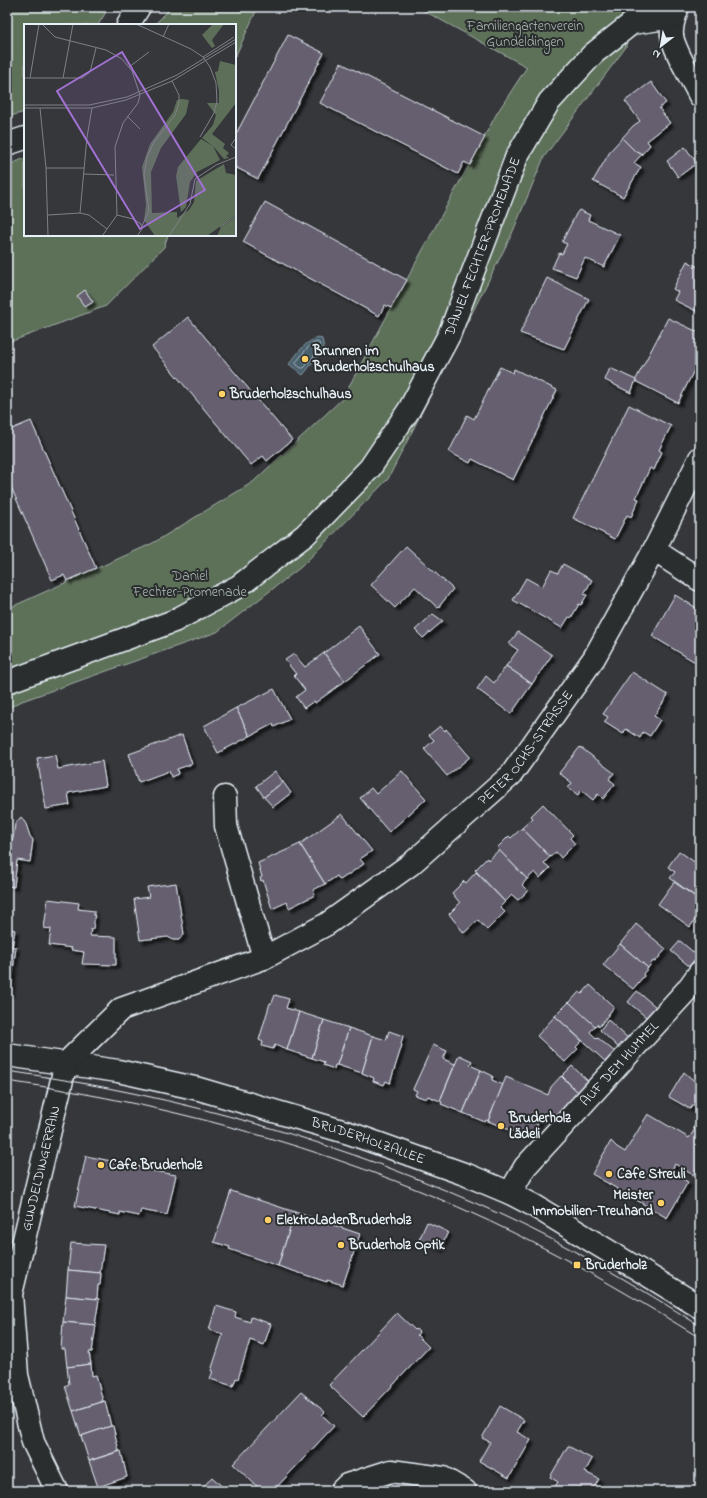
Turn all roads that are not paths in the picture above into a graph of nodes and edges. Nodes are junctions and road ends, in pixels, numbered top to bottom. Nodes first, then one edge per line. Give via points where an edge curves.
1 (139, 7) edge
2 (676, 12) edge
3 (129, 24) edge
4 (700, 96) edge
5 (24, 138) edge
6 (7, 144) edge
7 (700, 458) edge
8 (654, 550) junction
9 (700, 580) edge
10 (7, 682) edge
11 (225, 797) dead end
12 (264, 958) junction
13 (700, 972) edge
14 (7, 1055) edge
15 (66, 1063) junction
16 (510, 1193) junction
17 (700, 1307) edge
18 (11, 1346) edge
19 (56, 1491) edge
20 (341, 1491) edge
21 (465, 1491) edge

1 - 3 street
2 - 4 street via 672,35
2 - 10 street, DANIEL FECHTER-PROMENADE via 632,23 593,54 549,102 517,156 449,335 409,410 370,468 305,535 239,586 174,621
5 - 6 street
7 - 8 street, PETER OCHS-STRASSE
8 - 9 street
8 - 12 street, PETER OCHS-STRASSE via 594,658 511,775 411,864 326,924
11 - 12 street via 226,826
12 - 15 street, PETER OCHS-STRASSE via 121,1009
13 - 16 street, AUF DEM HUMMEL via 687,990 525,1167
14 - 15 street, BRUDERHOLZALLEE
15 - 16 street, BRUDERHOLZALLEE via 118,1071 199,1089 342,1130
15 - 18 street, GUNDELDINGERRAIN via 12,1294
16 - 17 street, BRUDERHOLZALLEE
18 - 19 street, GUNDELDINGERRAIN via 33,1442
20 - 21 street via 347,1485 391,1471 443,1478

